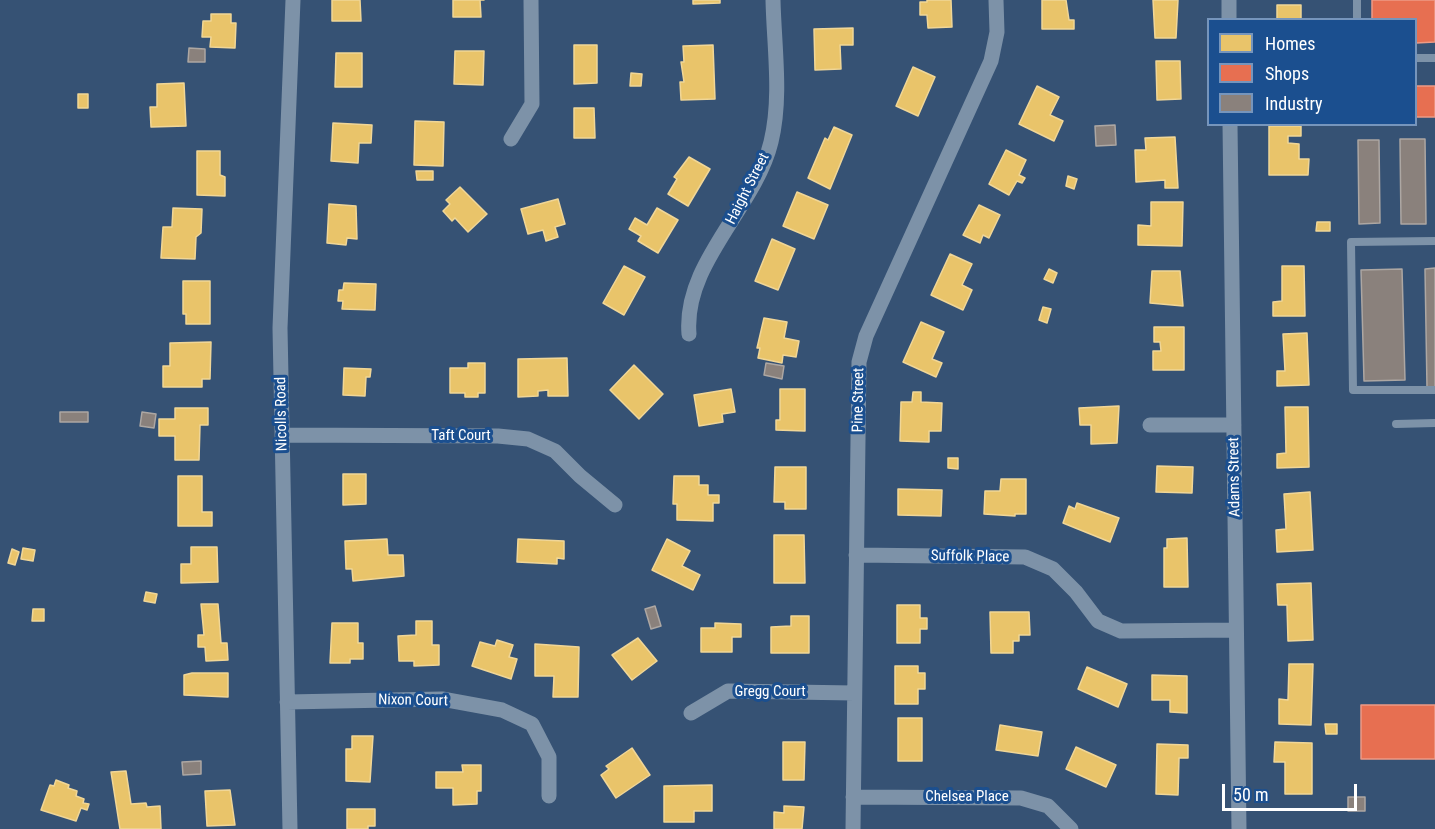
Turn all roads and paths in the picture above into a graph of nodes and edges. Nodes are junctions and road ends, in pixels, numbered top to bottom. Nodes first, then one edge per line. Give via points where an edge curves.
1 (293, 0) edge
2 (531, 0) edge
3 (773, 0) edge
4 (996, 0) edge
5 (1229, 0) edge
6 (1358, 0) edge
7 (1229, 18) edge
8 (1357, 18) edge
9 (1417, 58) edge
10 (1435, 58) edge
11 (1230, 126) edge
12 (511, 139) dead end
13 (1435, 241) edge
14 (689, 334) dead end
15 (1435, 390) edge
16 (1435, 423) edge
17 (1396, 424) dead end
18 (1150, 425) dead end
19 (1234, 425) junction
20 (282, 435) junction
21 (615, 505) dead end
22 (856, 555) junction
23 (1236, 630) junction
24 (854, 693) junction
25 (287, 702) junction
26 (691, 713) dead end
27 (549, 796) dead end
28 (853, 797) junction
29 (290, 829) edge
30 (853, 829) edge
31 (1071, 829) edge
32 (1239, 829) edge

1 - 20 street, Nicolls Road via 280,328
2 - 12 street via 532,104
3 - 14 street, Haight Street via 776,108 771,143 761,170 697,283 689,311
4 - 22 street, Pine Street via 997,32 991,61 866,336 859,362
5 - 7 street
6 - 8 lane
9 - 10 lane
11 - 19 street, Adams Street
13 - 15 lane via 1351,242 1353,390
16 - 17 lane
18 - 19 street
19 - 23 street, Adams Street
20 - 21 street, Taft Court via 528,439 555,451
20 - 25 street, Nicolls Road
22 - 23 street, Suffolk Place via 1025,557 1053,569 1098,621 1121,631
22 - 24 street, Pine Street
23 - 32 street, Adams Street
24 - 26 street, Gregg Court via 728,691
24 - 28 street, Pine Street
25 - 27 street, Nixon Court via 442,699 502,710 532,724 549,757
25 - 29 street, Nicolls Road
28 - 30 street, Pine Street
28 - 31 street, Chelsea Place via 1021,798 1048,806

